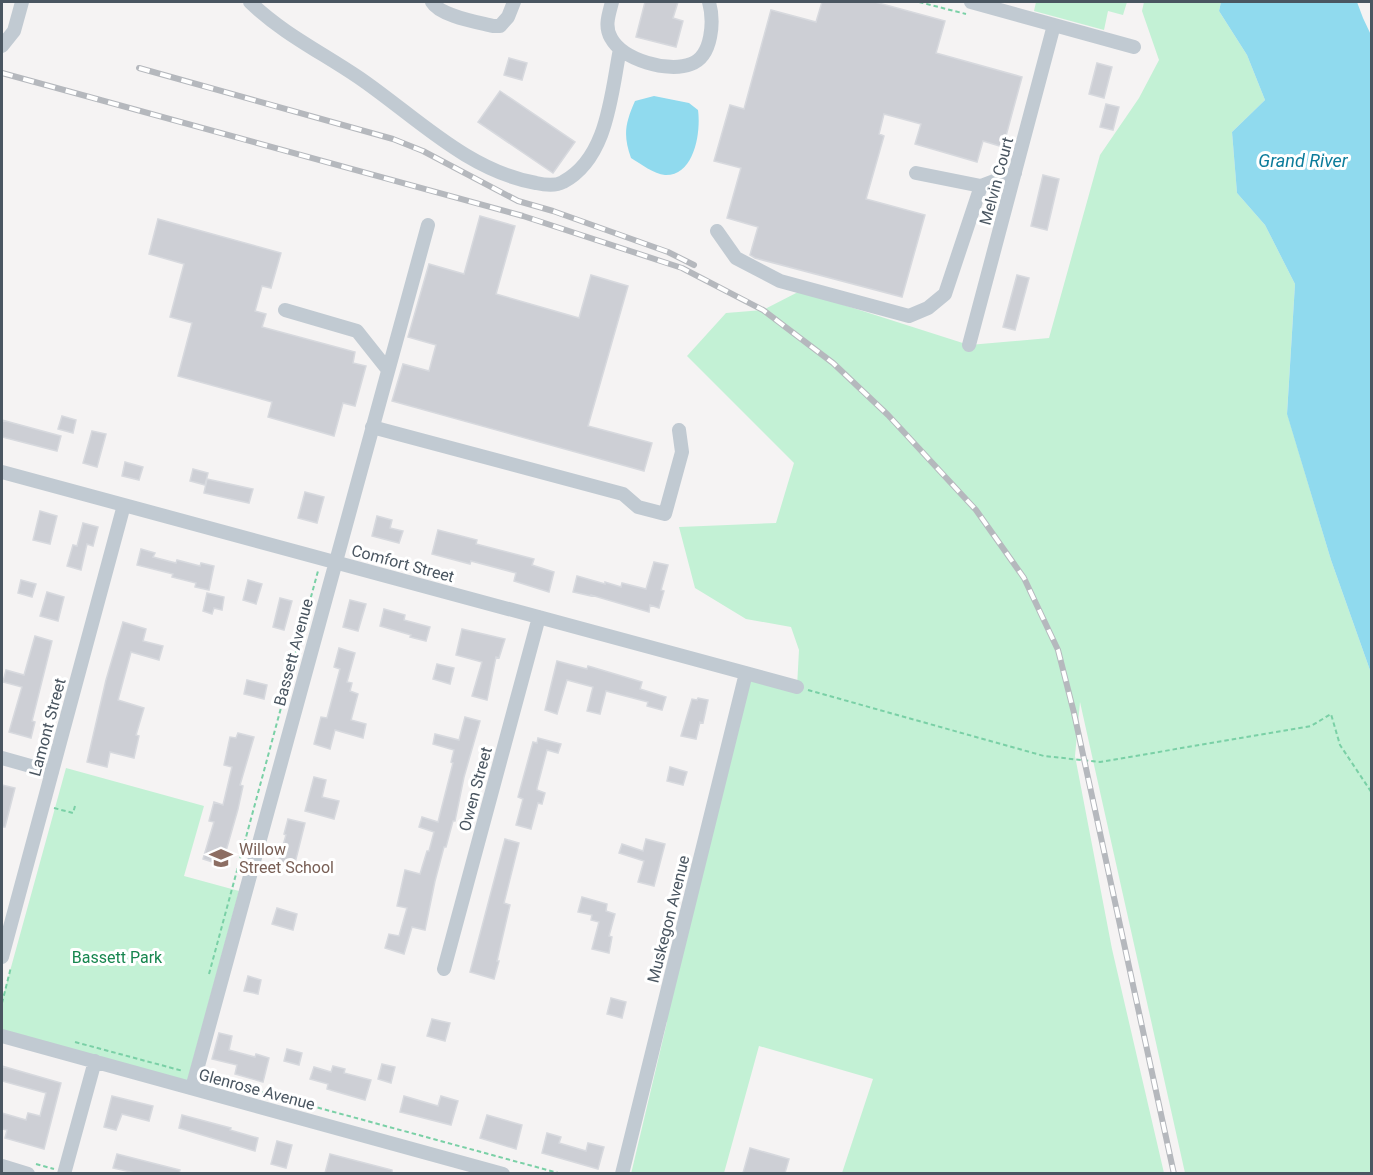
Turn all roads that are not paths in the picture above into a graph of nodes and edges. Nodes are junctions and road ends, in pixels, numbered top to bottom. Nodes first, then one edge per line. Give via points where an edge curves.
1 (22, 2) edge
2 (250, 2) edge
3 (432, 2) edge
4 (514, 2) edge
5 (612, 2) edge
6 (709, 2) edge
7 (971, 2) edge
8 (1025, 2) edge
9 (1022, 15) junction
10 (1054, 25) junction
11 (2, 46) edge
12 (1134, 47) dead end
13 (620, 49) junction
14 (916, 173) dead end
15 (1015, 173) junction
16 (981, 186) junction
17 (428, 225) dead end
18 (717, 231) dead end
19 (285, 310) dead end
20 (969, 345) dead end
21 (388, 370) junction
22 (372, 427) junction
23 (680, 430) dead end
24 (2, 472) edge
25 (124, 505) junction
26 (328, 560) junction
27 (539, 617) junction
28 (746, 673) junction
29 (797, 687) road end
30 (2, 758) edge
31 (52, 772) junction
32 (2, 957) edge
33 (444, 969) dead end
34 (2, 1036) edge
35 (95, 1061) junction
36 (187, 1079) junction
37 (2, 1166) edge
38 (28, 1173) edge
39 (64, 1173) edge
40 (503, 1173) edge
41 (621, 1173) edge

1 - 11 street via 14,31
2 - 13 street via 280,28 358,77 483,165 517,180 545,185 561,184 582,169 600,137
3 - 4 street via 435,8 451,15 500,26
5 - 13 street via 607,22 610,37
6 - 13 street via 710,39 702,56 692,64 668,67 642,61
7 - 9 street
8 - 9 street
9 - 10 street
10 - 12 street
10 - 15 street, Melvin Court
14 - 16 street
15 - 16 street
15 - 20 street, Melvin Court
16 - 18 street via 945,294 928,308 909,316 780,280 736,258
17 - 21 street, Bassett Avenue
19 - 21 street via 357,331
21 - 22 street, Bassett Avenue
22 - 23 street via 623,494 638,507 665,514 682,452
22 - 26 street, Bassett Avenue
24 - 25 street, Comfort Street
25 - 26 street, Comfort Street
25 - 31 street, Lamont Street
26 - 27 street, Comfort Street
26 - 36 street, Bassett Avenue
27 - 28 street, Comfort Street
27 - 33 street, Owen Street
28 - 29 street, Comfort Street
28 - 41 street, Muskegon Avenue
30 - 31 street
31 - 32 street, Lamont Street
34 - 35 street, Glenrose Avenue
35 - 36 street, Glenrose Avenue
35 - 39 street
36 - 40 street, Glenrose Avenue
37 - 38 street

